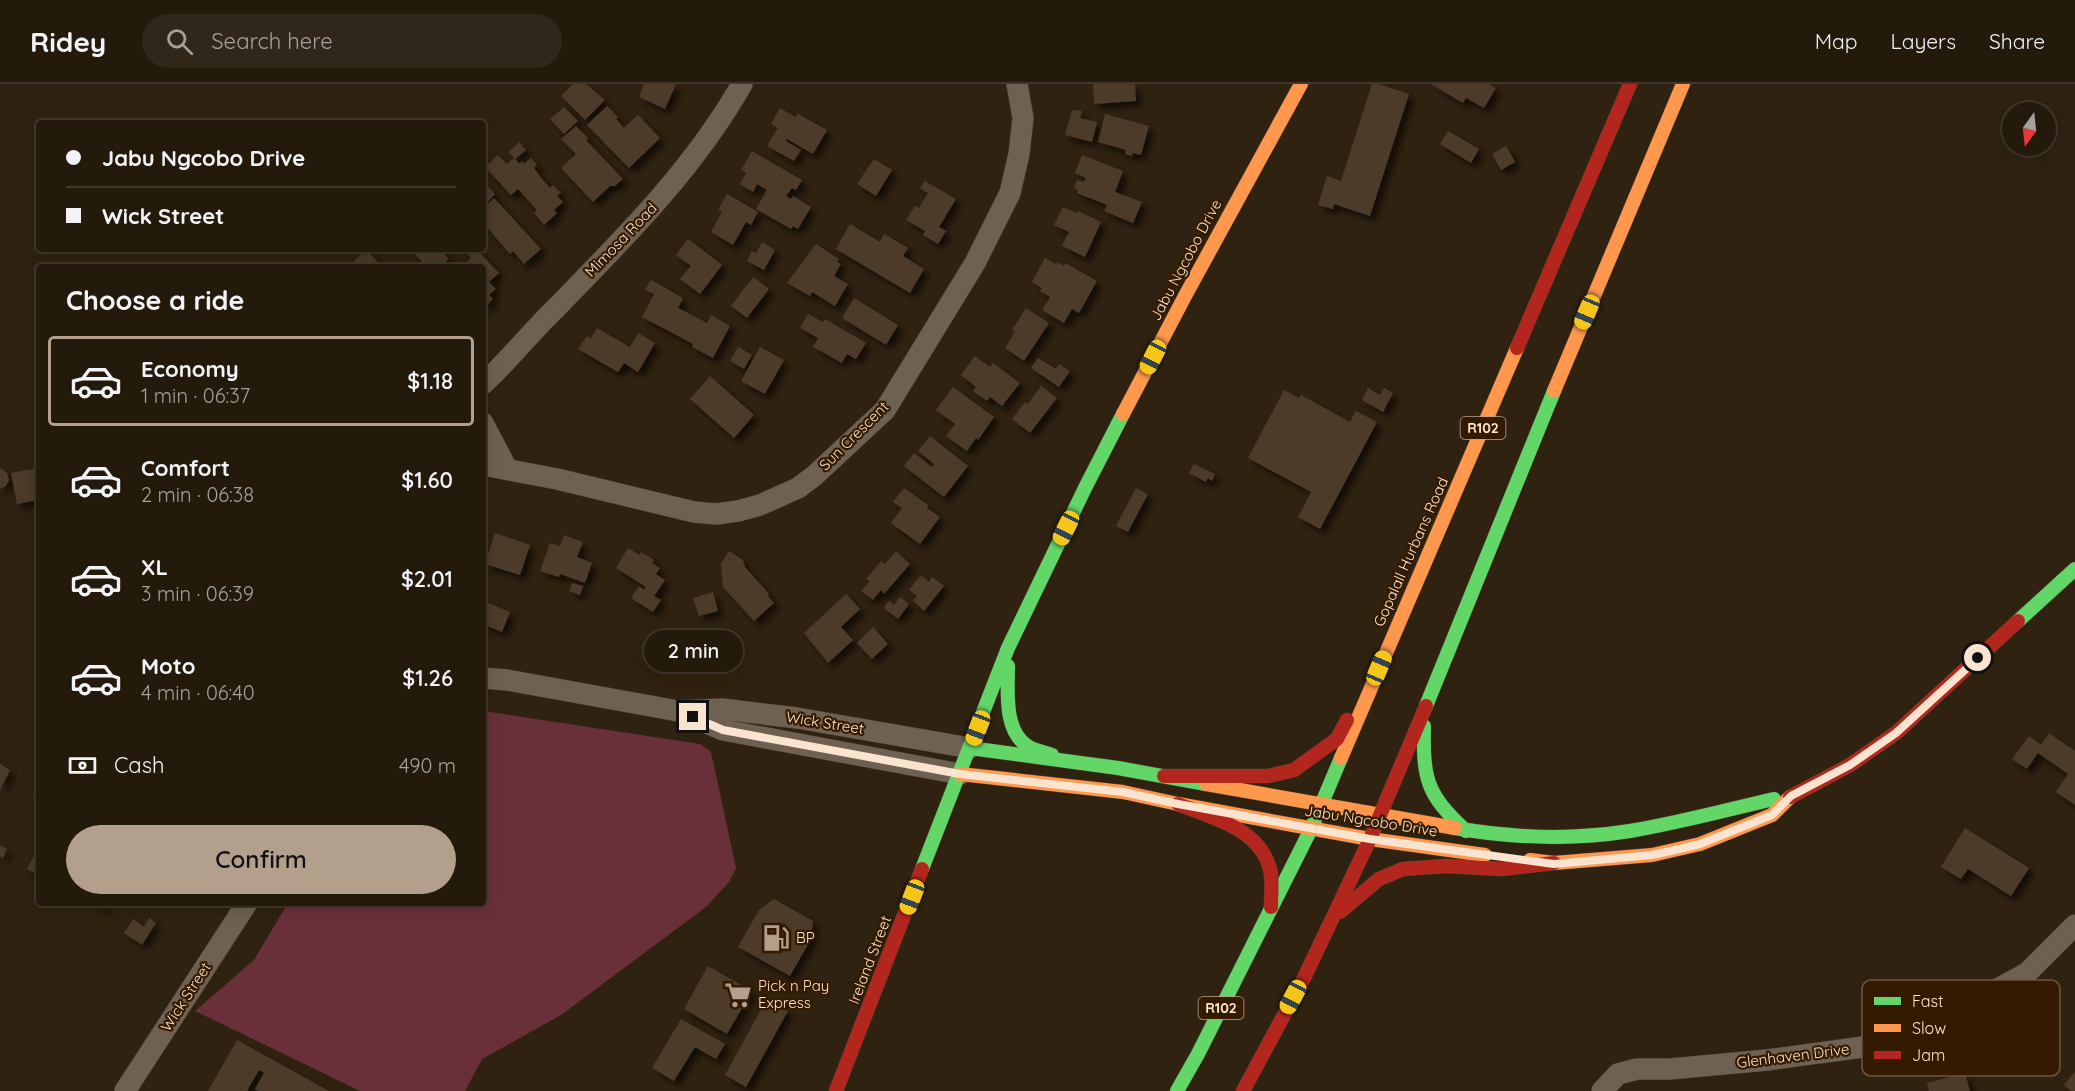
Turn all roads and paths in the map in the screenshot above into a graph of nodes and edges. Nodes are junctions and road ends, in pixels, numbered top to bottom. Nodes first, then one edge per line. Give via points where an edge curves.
1 (742, 84) edge
2 (1017, 84) edge
3 (1301, 84) edge
4 (1630, 84) edge
5 (1683, 84) edge
6 (486, 381) edge
7 (486, 429) edge
8 (486, 466) edge
9 (507, 469) junction
10 (2075, 568) edge
11 (1397, 627) junction
12 (1008, 648) junction
13 (486, 678) edge
14 (678, 711) junction
15 (1424, 712) junction
16 (970, 748) junction
17 (1072, 763) junction
18 (960, 774) junction
19 (1164, 776) junction
20 (1791, 796) junction
21 (1322, 803) junction
22 (1178, 804) junction
23 (1380, 813) junction
24 (1311, 829) junction
25 (1466, 831) junction
26 (1370, 839) junction
27 (1554, 864) junction
28 (245, 906) edge
29 (1271, 909) junction
30 (1329, 922) junction
31 (2075, 926) edge
32 (2014, 980) edge
33 (1862, 1046) edge
34 (125, 1091) edge
35 (836, 1091) edge
36 (1177, 1091) edge
37 (1243, 1091) edge
38 (1602, 1091) edge

1 - 6 street, Mimosa Road via 697,154 656,204
2 - 9 street, Sun Crescent via 1023,118 1010,193 975,263 885,410 814,476 798,488 760,505 717,514 671,508
3 - 12 main road, Jabu Ngcobo Drive via 1090,478
4 - 11 main road, Gopalall Hurbans Road / R102
5 - 15 main road
7 - 9 street
8 - 9 street, Sun Crescent
10 - 20 main road, Jabu Ngcobo Drive via 1896,733 1850,765
11 - 19 main road via 1337,739 1294,770 1268,776
11 - 21 main road, Gopalall Hurbans Road / R102
12 - 16 main road, Jabu Ngcobo Drive
12 - 17 main road via 1008,709 1019,736 1028,746
13 - 14 street, Wick Street
14 - 16 street, Wick Street via 722,710 797,718
14 - 18 street, Wick Street via 723,730
15 - 23 main road
15 - 25 main road via 1425,780 1433,798
16 - 17 main road, Jabu Ngcobo Drive
16 - 18 main road, Jabu Ngcobo Drive
17 - 19 main road, Jabu Ngcobo Drive
18 - 22 main road, Jabu Ngcobo Drive via 1123,792
18 - 35 main road, Ireland Street
19 - 21 main road, Jabu Ngcobo Drive
20 - 25 main road, Jabu Ngcobo Drive via 1629,831 1568,837
20 - 27 main road, Jabu Ngcobo Drive via 1772,815 1700,844 1652,855
21 - 23 main road, Jabu Ngcobo Drive
21 - 24 main road, Gopalall Hurbans Road / R102
22 - 24 main road, Jabu Ngcobo Drive
22 - 29 main road via 1239,828 1256,841 1270,869
23 - 25 main road, Jabu Ngcobo Drive
23 - 26 main road
24 - 26 main road, Jabu Ngcobo Drive
24 - 29 main road, Gopalall Hurbans Road / R102
26 - 27 main road, Jabu Ngcobo Drive
26 - 30 main road
27 - 30 main road via 1502,869 1403,869 1379,879
28 - 34 street, Wick Street
29 - 36 main road, Gopalall Hurbans Road / R102
30 - 37 main road via 1304,978
31 - 32 street, Glenhaven Drive via 2027,973
33 - 38 street, Glenhaven Drive via 1710,1066 1637,1069 1618,1074

